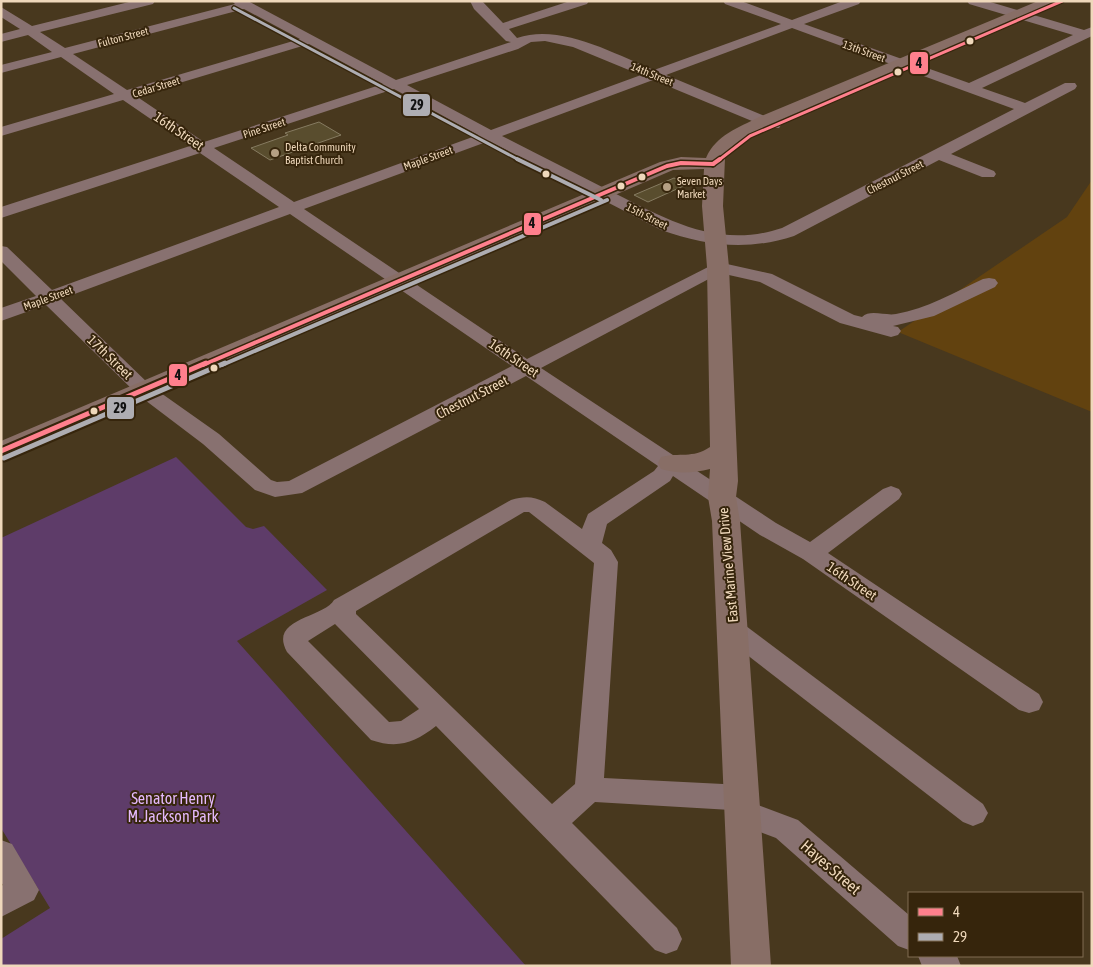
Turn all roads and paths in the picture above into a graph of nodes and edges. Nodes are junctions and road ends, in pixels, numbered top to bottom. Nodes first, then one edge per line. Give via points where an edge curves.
1 (149, 1) edge
2 (476, 1) edge
3 (583, 1) edge
4 (729, 1) edge
5 (855, 1) edge
6 (973, 1) edge
7 (1051, 1) edge
8 (1063, 1) edge
9 (241, 3) edge
10 (1, 11) edge
11 (1022, 16) junction
12 (792, 25) junction
13 (501, 28) junction
14 (31, 31) junction
15 (1088, 33) edge
16 (1, 38) edge
17 (310, 40) junction
18 (521, 41) junction
19 (63, 53) junction
20 (905, 66) junction
21 (1, 69) edge
22 (655, 75) junction
23 (394, 85) junction
24 (1070, 86) dead end
25 (970, 88) junction
26 (126, 96) junction
27 (1028, 109) junction
28 (770, 123) junction
29 (1, 132) edge
30 (490, 136) junction
31 (204, 148) junction
32 (939, 154) junction
33 (713, 164) junction
34 (988, 174) dead end
35 (604, 194) junction
36 (293, 208) junction
37 (1, 213) edge
38 (714, 240) junction
39 (1, 251) edge
40 (718, 267) junction
41 (401, 281) junction
42 (989, 283) dead end
43 (49, 298) junction
44 (1, 315) edge
45 (847, 319) junction
46 (891, 331) dead end
47 (527, 367) junction
48 (144, 390) junction
49 (723, 450) junction
50 (1, 451) edge
51 (671, 463) junction
52 (275, 490) joint
53 (891, 494) dead end
54 (722, 498) junction
55 (589, 546) junction
56 (811, 553) junction
57 (342, 612) junction
58 (733, 630) junction
59 (1029, 702) dead end
60 (437, 710) junction
61 (589, 789) junction
62 (744, 806) junction
63 (973, 813) dead end
64 (552, 823) junction
65 (1, 854) edge
66 (12, 896) edge
67 (908, 934) edge
68 (666, 939) dead end
69 (935, 957) edge
70 (751, 966) edge
71 (945, 966) edge

1 - 14 street
2 - 13 street
3 - 13 street
4 - 12 street, 13th Street
5 - 12 street, Maple Street
6 - 11 street
7 - 11 main road
8 - 11 main road
9 - 17 street, 15th Street
9 - 19 street, Fulton Street
10 - 14 street, 16th Street
11 - 15 street
11 - 20 main road
12 - 20 street, 13th Street
12 - 22 street, Maple Street
13 - 18 street
14 - 16 street
14 - 19 street, 16th Street
15 - 25 street
17 - 23 street, 15th Street
17 - 26 street, Cedar Street
18 - 22 street, 14th Street via 563,40
18 - 23 street, Pine Street
19 - 21 street, Fulton Street
19 - 26 street, 16th Street
20 - 25 street, 13th Street
20 - 28 main road
22 - 28 street, 14th Street
22 - 30 street, Maple Street
23 - 30 street, 15th Street
23 - 31 street, Pine Street
24 - 27 street, Chestnut Street
25 - 27 street, 13th Street
26 - 29 street, Cedar Street
26 - 31 street, 16th Street
27 - 32 street, Chestnut Street
28 - 33 main road
30 - 35 street, 15th Street
30 - 36 street, Maple Street
31 - 36 street, 16th Street
31 - 37 street, Pine Street
32 - 34 street
32 - 38 street, Chestnut Street via 778,236 762,240
33 - 35 main road via 667,166
33 - 38 main road, East Marine View Drive
35 - 38 street, 15th Street via 667,226
35 - 41 main road
36 - 41 street, 16th Street
36 - 43 street, Maple Street
38 - 40 main road, East Marine View Drive
39 - 43 street, 17th Street
40 - 45 street via 766,278
40 - 47 street, Chestnut Street
40 - 49 main road, East Marine View Drive
41 - 47 street, 16th Street
41 - 48 main road
42 - 45 street via 927,312 894,320
43 - 44 street, Maple Street
43 - 48 street, 17th Street
45 - 46 street
47 - 51 street, 16th Street
47 - 52 street, Chestnut Street via 294,488
48 - 50 main road
48 - 52 street, 17th Street via 211,439 263,485
49 - 51 main road via 700,463
49 - 54 main road, East Marine View Drive
51 - 54 street, 16th Street
51 - 55 street via 662,476 596,520
53 - 56 street
54 - 56 street, 16th Street
54 - 58 main road, East Marine View Drive
55 - 57 street via 537,506 524,503 347,604
55 - 61 street via 606,562
56 - 59 street, 16th Street
57 - 60 street via 343,617
57 - 60 street via 332,614 301,632 295,638 296,646 380,732 398,735
58 - 62 main road, East Marine View Drive
58 - 63 street
60 - 64 street
61 - 62 street, Hayes Street
61 - 64 street
62 - 67 street, Hayes Street via 787,829
62 - 70 main road, East Marine View Drive
64 - 68 street
65 - 66 street
69 - 71 street

